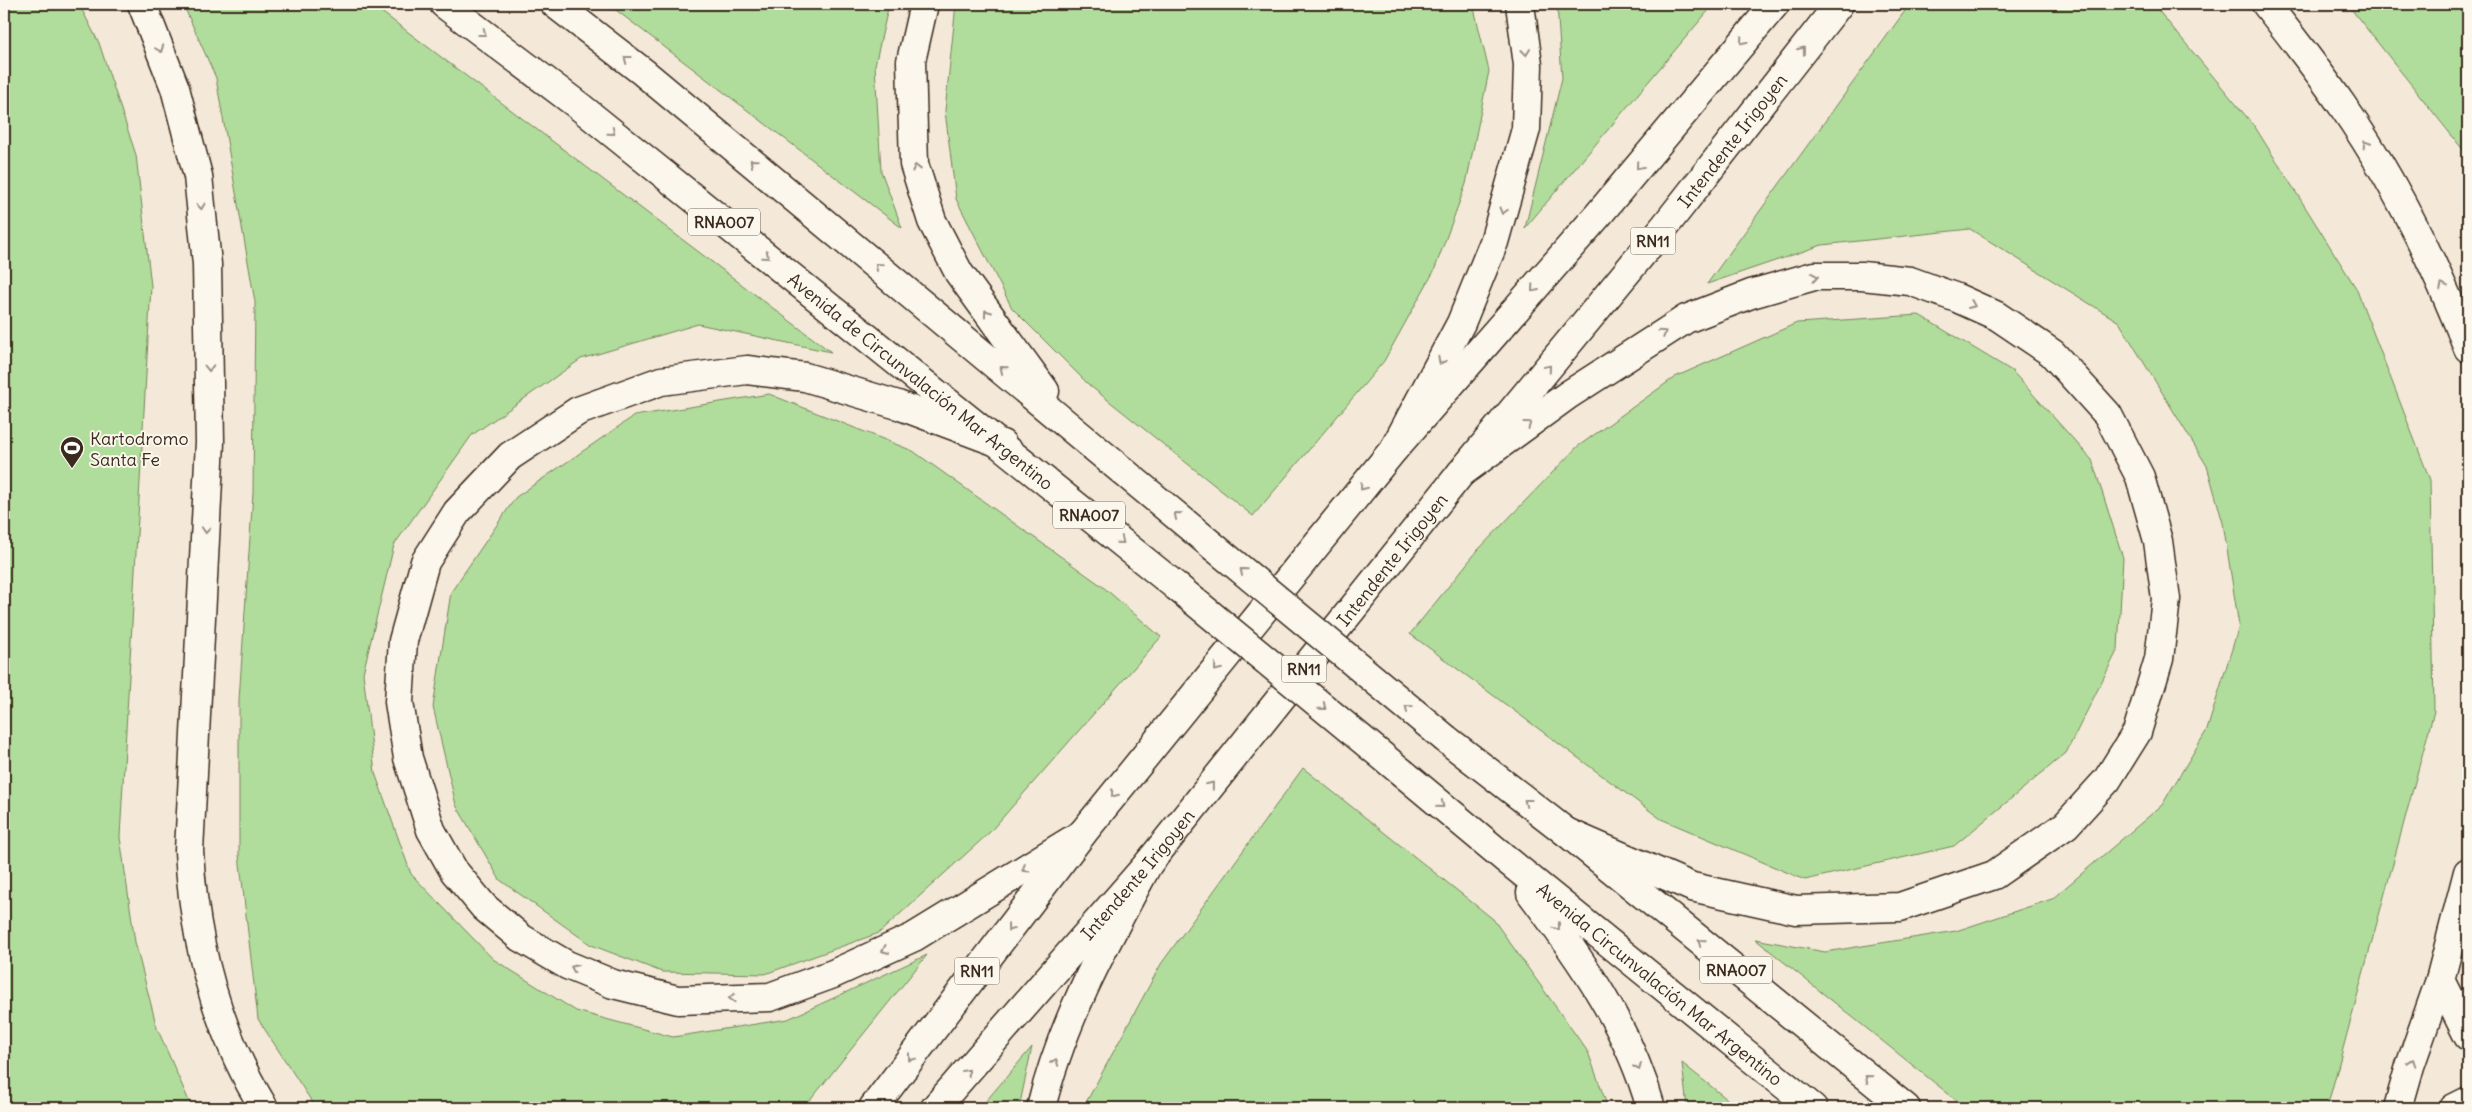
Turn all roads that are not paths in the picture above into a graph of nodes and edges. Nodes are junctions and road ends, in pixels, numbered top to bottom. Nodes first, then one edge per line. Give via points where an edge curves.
1 (142, 4) edge
2 (444, 4) edge
3 (555, 4) edge
4 (924, 4) edge
5 (1520, 4) edge
6 (1774, 4) edge
7 (1838, 4) edge
8 (2266, 4) edge
9 (2468, 348) edge
10 (1068, 423) junction
11 (1002, 444) junction
12 (1394, 449) junction
13 (1461, 473) junction
14 (1566, 832) junction
15 (1082, 834) junction
16 (1507, 860) junction
17 (1148, 864) junction
18 (2468, 872) edge
19 (2440, 980) junction
20 (2468, 1036) edge
21 (2468, 1101) edge
22 (264, 1108) edge
23 (873, 1108) edge
24 (935, 1108) edge
25 (1041, 1108) edge
26 (1651, 1108) edge
27 (1813, 1108) edge
28 (1906, 1108) edge
29 (2398, 1108) edge
30 (2454, 1108) edge

1 -> 22 main road via 175,88 198,176 206,264 210,442 189,851 192,900 218,1010 244,1077
2 -> 11 main road, Avenida de Circunvalación Mar Argentino / RNA007 via 579,106
10 -> 3 main road, RNA007 via 644,72
10 -> 4 main road via 959,273 932,221 914,164 911,61
5 -> 12 main road via 1528,65 1526,129 1513,176 1494,242 1461,323
6 -> 12 main road, RN11 via 1599,214
13 -> 7 main road, Intendente Irigoyen / RN11 via 1665,226
9 -> 8 main road via 2448,296 2399,197 2342,105
14 -> 10 main road, RNA007, bridge via 1446,739
15 -> 11 main road via 914,937 833,974 770,996 678,1000 613,984 567,965 521,938 484,907 454,871 431,830 408,758 399,702 404,641 425,562 457,512 510,456 578,411 661,381 747,370 805,377 898,405
11 -> 16 main road, Avenida de Circunvalación Mar Argentino / RNA007, bridge
12 -> 15 main road, RN11
13 -> 14 main road via 1568,395 1686,319 1751,294 1814,276 1862,276 1910,281 1957,298 1997,316 2052,353 2108,415 2140,477 2158,541 2166,599 2159,659 2137,732 2107,780 2066,825 1994,875 1900,907 1796,910 1692,887
17 -> 13 main road, Intendente Irigoyen / RN11
28 -> 14 main road, RNA007
15 -> 23 main road, RN11
16 -> 26 main road via 1580,958 1627,1041
16 - 27 main road, Avenida Circunvalación Mar Argentino / RNA007
24 -> 17 main road, Intendente Irigoyen / RN11
25 -> 17 main road via 1048,1081 1090,972
18 - 19 main road
19 - 20 main road
29 -> 19 main road
21 - 30 main road

